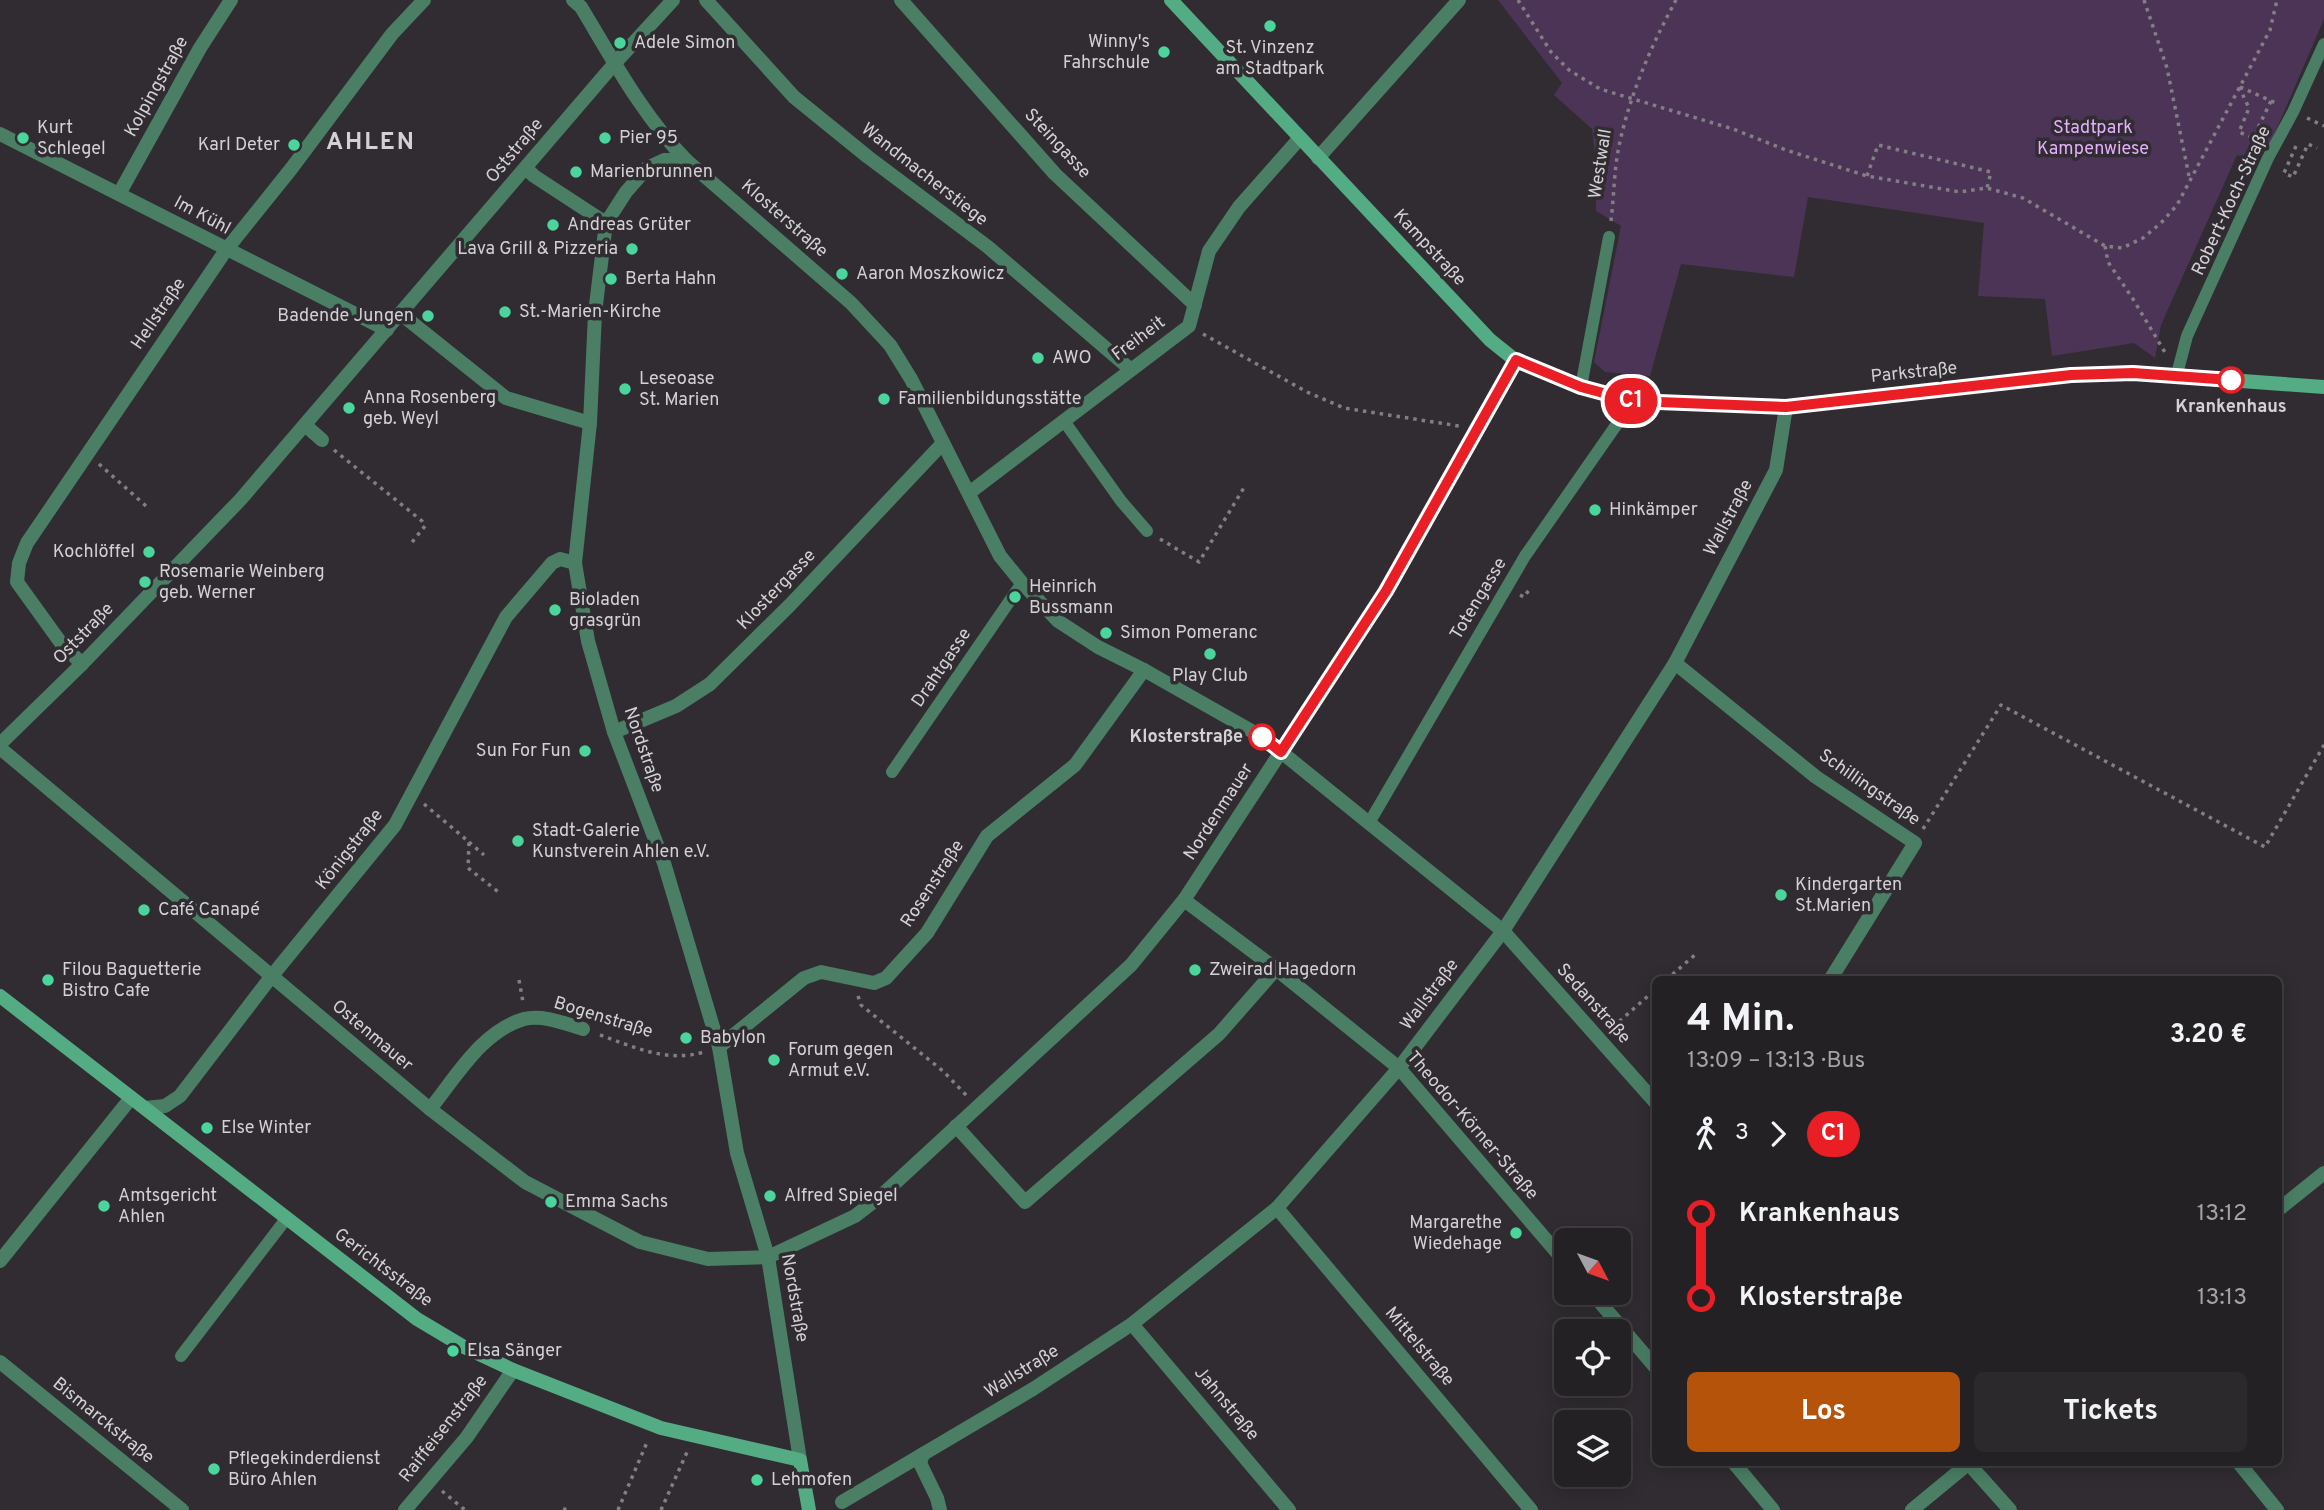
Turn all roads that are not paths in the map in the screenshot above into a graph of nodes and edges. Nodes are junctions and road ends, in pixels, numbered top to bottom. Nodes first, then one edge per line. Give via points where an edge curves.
1 (231, 0) edge
2 (424, 0) edge
3 (673, 0) edge
4 (706, 0) edge
5 (901, 0) edge
6 (1171, 0) edge
7 (1460, 0) edge
8 (577, 4) edge
9 (2324, 44) edge
10 (615, 63) junction
11 (0, 134) edge
12 (1300, 138) junction
13 (1318, 158) junction
14 (686, 160) junction
15 (526, 167) junction
16 (119, 194) junction
17 (606, 223) junction
18 (1609, 237) road end
19 (226, 250) junction
20 (1195, 305) junction
21 (401, 314) junction
22 (387, 330) junction
23 (1516, 360) junction
24 (1130, 369) junction
25 (2177, 374) junction
26 (1581, 387) junction
27 (2324, 387) edge
28 (1633, 401) junction
29 (1786, 407) junction
30 (1064, 421) junction
31 (590, 423) junction
32 (305, 425) junction
33 (322, 440) road end
34 (943, 443) junction
35 (970, 493) junction
36 (1147, 531) road end
37 (180, 538) dead end
38 (193, 548) junction
39 (575, 563) junction
40 (1022, 583) junction
41 (1675, 663) junction
42 (82, 664) junction
43 (1144, 670) junction
44 (614, 732) junction
45 (0, 746) edge
46 (1281, 752) junction
47 (892, 772) dead end
48 (1369, 823) junction
49 (1184, 900) junction
50 (1503, 931) junction
51 (1276, 969) junction
52 (1832, 976) edge
53 (271, 977) junction
54 (0, 996) edge
55 (583, 1029) road end
56 (719, 1047) junction
57 (1399, 1068) junction
58 (131, 1098) junction
59 (1652, 1099) edge
60 (145, 1108) junction
61 (430, 1110) junction
62 (956, 1126) junction
63 (2324, 1173) edge
64 (2282, 1207) edge
65 (1277, 1208) junction
66 (286, 1219) junction
67 (1554, 1250) edge
68 (768, 1257) junction
69 (0, 1261) edge
70 (1603, 1306) edge
71 (1132, 1324) junction
72 (181, 1356) dead end
73 (0, 1362) edge
74 (1652, 1363) edge
75 (513, 1370) junction
76 (923, 1454) junction
77 (800, 1460) junction
78 (1736, 1466) edge
79 (1965, 1466) edge
80 (1972, 1466) edge
81 (2241, 1466) edge
82 (842, 1502) dead end
83 (1286, 1509) edge
84 (182, 1510) edge
85 (405, 1510) edge
86 (810, 1510) edge
87 (940, 1510) edge
88 (1531, 1510) edge
89 (1773, 1510) edge
90 (1912, 1510) edge
91 (2010, 1510) edge
92 (2277, 1510) edge

1 - 16 street, Kolpingstraße
2 - 19 street, Hellstraße via 391,34
3 - 10 street, Oststraße
4 - 24 street, Wandmacherstiege via 794,97 988,247
5 - 20 street, Steingasse via 1055,174
6 - 12 street, Kampstraße
7 - 13 street
8 - 10 street
9 - 25 lane, Robert-Koch-Straße via 2187,336
10 - 14 street, Klosterstraße via 659,130
10 - 15 street, Oststraße
11 - 16 street, Im Kühl
12 - 13 street, Kampstraße
12 - 20 street, Freiheit via 1239,207 1209,251
13 - 23 street, Kampstraße via 1490,340
14 - 17 street, Nordstraße via 672,158 647,168
14 - 34 street, Klosterstraße via 851,303 883,337 911,379
15 - 17 street
15 - 21 street, Oststraße
16 - 19 street, Im Kühl
17 - 31 street, Nordstraße via 595,313
18 - 26 lane
19 - 22 street, Im Kühl
19 - 42 street, Hellstraße via 27,543 19,563 17,582
20 - 24 street, Freiheit via 1189,326
21 - 22 street, Oststraße
21 - 31 street via 506,398
22 - 32 street, Oststraße
23 - 26 street, Parkstraße
23 - 46 street, Nordenmauer via 1386,591
24 - 30 street, Freiheit
25 - 27 street, Parkstraße
25 - 29 street, Parkstraße via 2071,375
26 - 28 street, Parkstraße
28 - 29 street, Parkstraße
28 - 48 lane, Totengasse via 1525,556
29 - 41 street, Wallstraße via 1776,470
30 - 35 street, Freiheit
30 - 36 lane
31 - 39 street, Nordstraße
32 - 33 street
32 - 38 street, Oststraße
34 - 35 street, Klosterstraße
34 - 44 street, Klostergasse via 710,684 676,706
35 - 40 street, Klosterstraße via 1000,556
37 - 38 street
38 - 42 street, Oststraße
39 - 44 street, Nordstraße via 588,641
39 - 53 street, Königstraße via 560,559 552,563 506,617 395,825
40 - 43 street, Klosterstraße via 1058,621
40 - 47 lane, Drahtgasse
41 - 50 street, Wallstraße
41 - 52 street, Schillingstraße via 1816,777 1915,843
42 - 45 street, Oststraße
43 - 46 street, Klosterstraße
43 - 56 street, Rosenstraße via 1075,765 987,836 927,933 886,978 873,983 821,972 804,978
44 - 56 street, Nordstraße via 664,863
45 - 53 street, Ostenmauer
46 - 48 street, Klosterstraße
46 - 49 street, Nordenmauer
48 - 50 street, Klosterstraße
49 - 51 street, Theodor-Körner-Straße
49 - 62 street, Nordenmauer via 1131,965
50 - 57 street, Wallstraße
50 - 59 street, Sedanstraße
51 - 57 street, Theodor-Körner-Straße
51 - 62 street via 1219,1034 1025,1202
53 - 60 street, Königstraße via 180,1097 165,1106
53 - 61 street, Ostenmauer
54 - 58 street, Gerichtsstraße
55 - 61 street, Bogenstraße via 550,1019 526,1018 494,1034
56 - 68 street, Nordstraße via 737,1153
57 - 65 street, Wallstraße
57 - 67 street, Theodor-Körner-Straße
58 - 60 street, Gerichtsstraße
58 - 69 street
60 - 66 street, Gerichtsstraße
61 - 68 street, Ostenmauer via 525,1182 640,1242 708,1259
62 - 68 street, Nordenmauer via 855,1216
63 - 64 street
65 - 71 street, Wallstraße
65 - 88 street, Mittelstraße
66 - 72 lane
66 - 75 street, Gerichtsstraße via 417,1319
68 - 77 street, Nordstraße
70 - 74 street
71 - 76 street, Wallstraße
71 - 83 street, Jahnstraße
73 - 84 street, Bismarckstraße
75 - 77 street, Gerichtsstraße via 654,1425
75 - 85 street, Raiffeisenstraße via 467,1437
76 - 82 street, Wallstraße
76 - 87 street via 920,1463
77 - 86 street, Nordstraße
78 - 89 street
79 - 90 street
80 - 91 street
81 - 92 street

